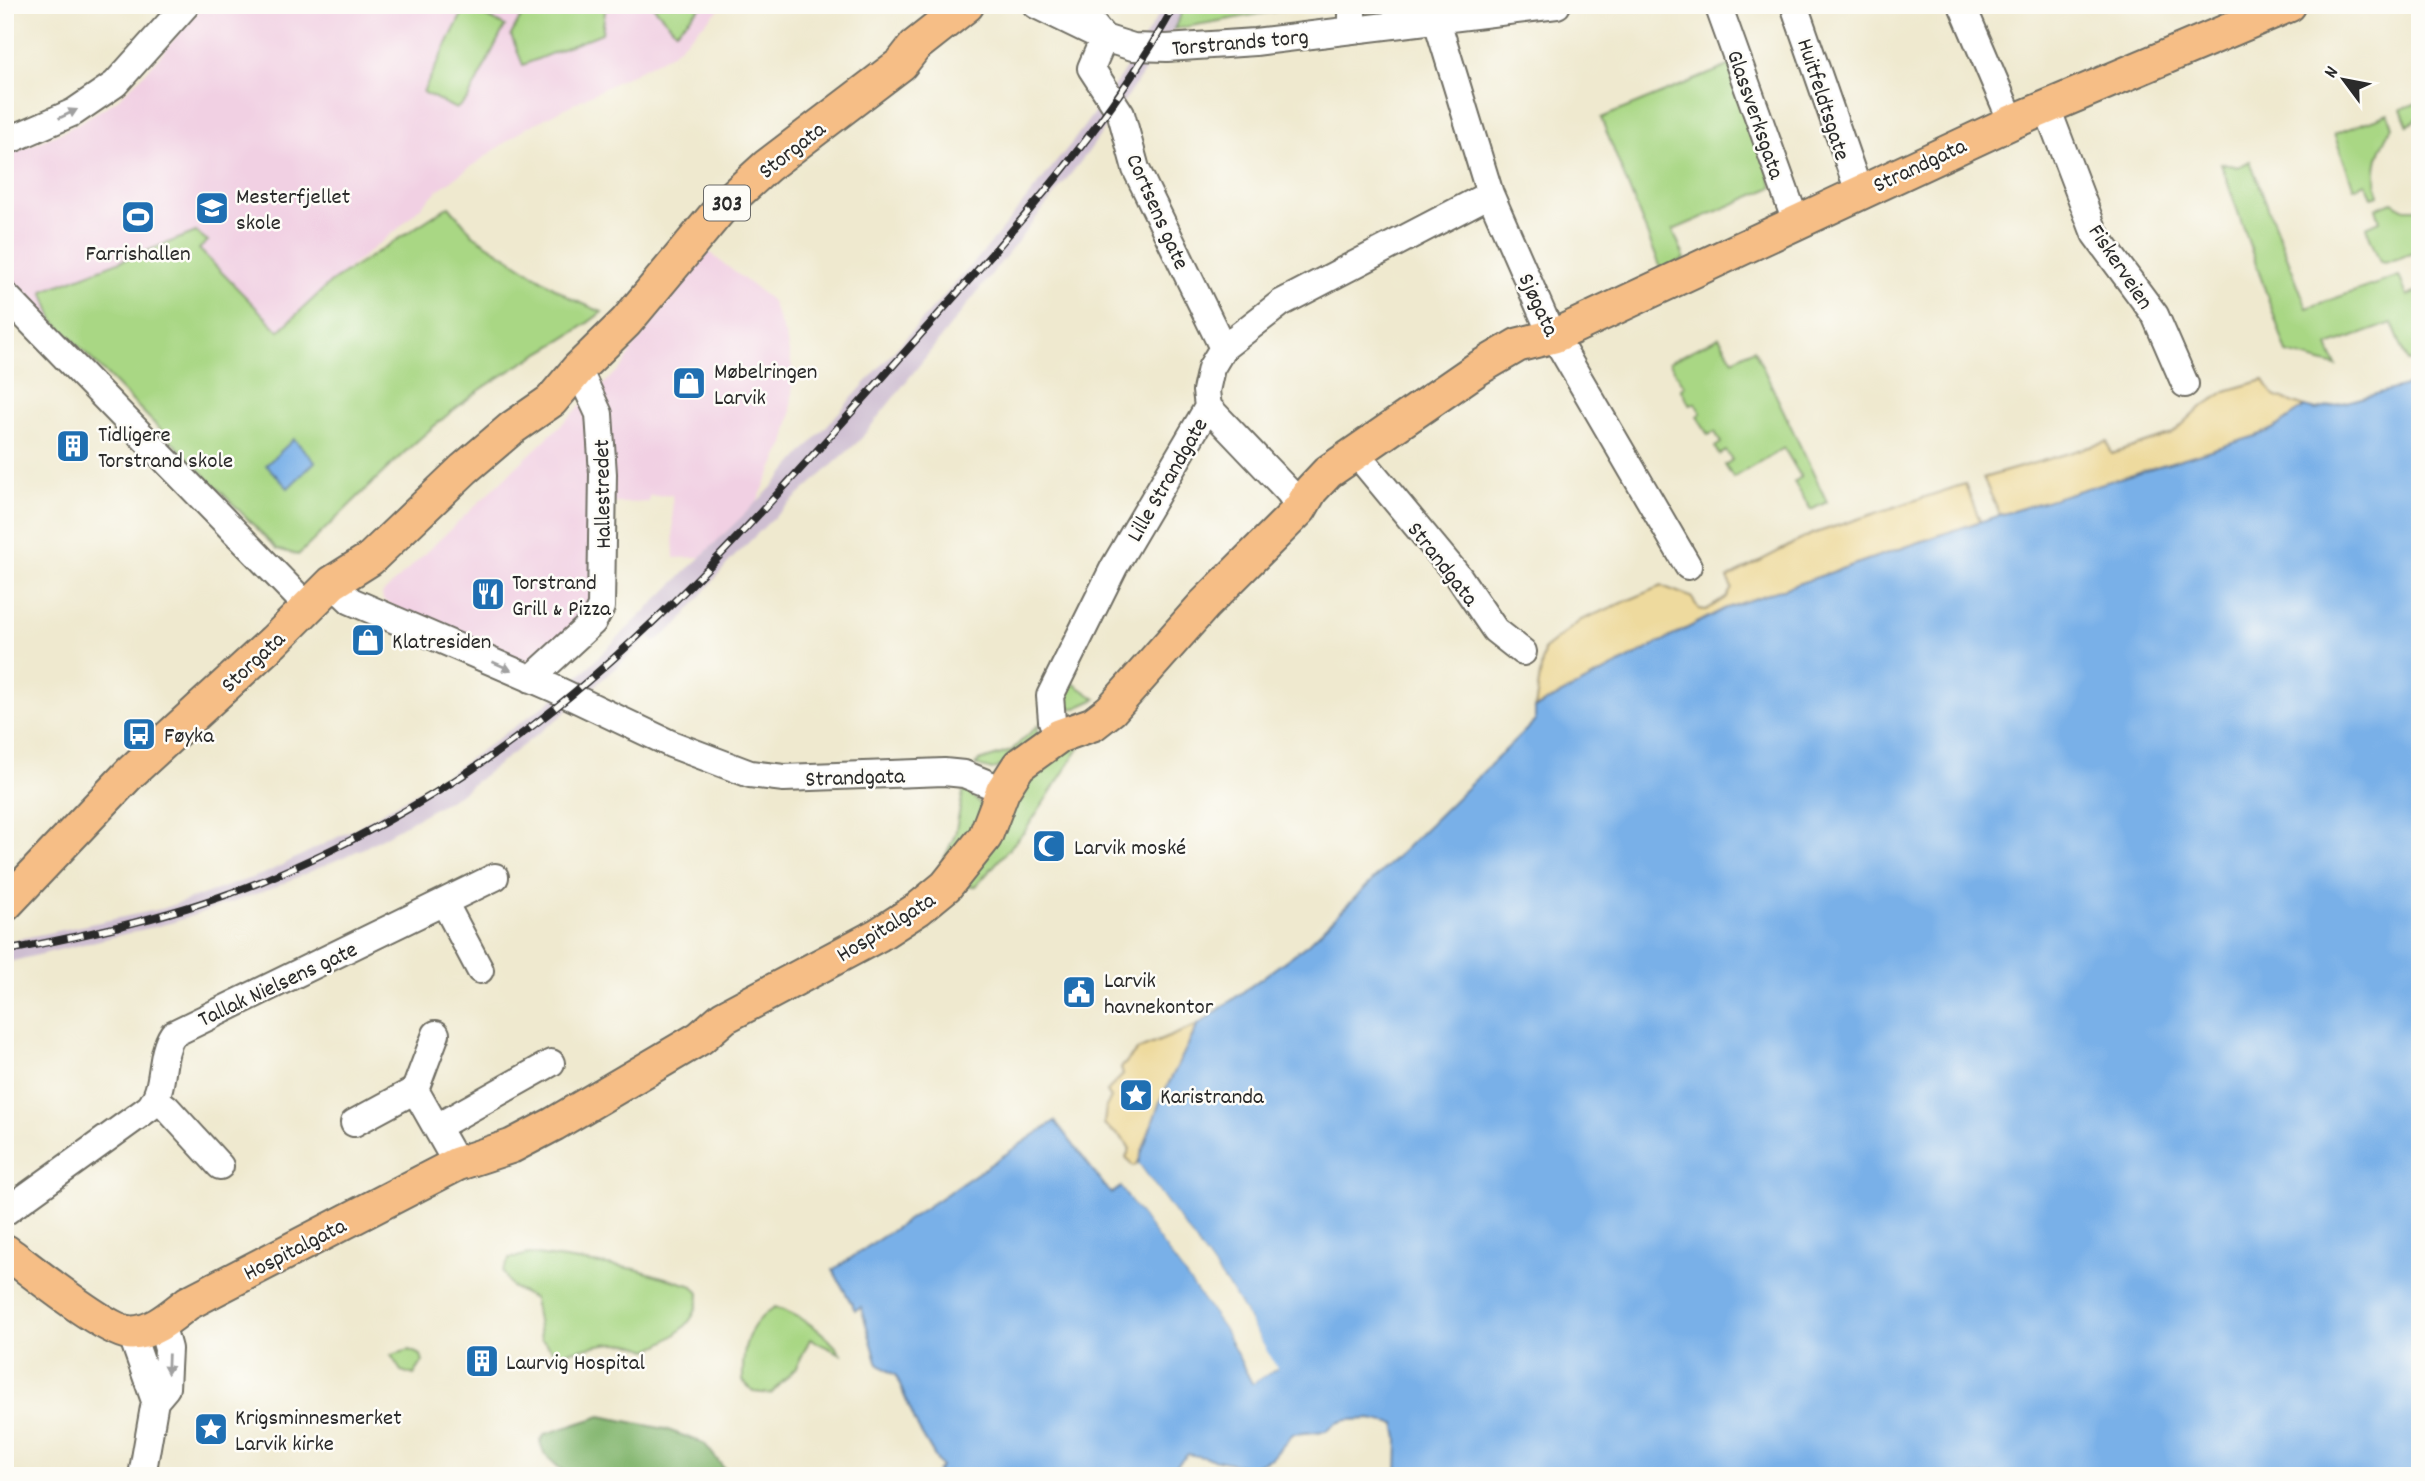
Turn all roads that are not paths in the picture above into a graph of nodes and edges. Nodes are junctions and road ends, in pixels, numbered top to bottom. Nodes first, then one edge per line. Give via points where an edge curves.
1 (187, 5) edge
2 (967, 5) edge
3 (994, 5) edge
4 (1036, 5) edge
5 (1077, 5) edge
6 (1718, 5) edge
7 (1794, 5) edge
8 (1962, 5) edge
9 (2289, 5) edge
10 (1554, 6) edge
11 (1352, 18) edge
12 (1437, 21) junction
13 (1104, 38) junction
14 (901, 65) junction
15 (2048, 108) junction
16 (2012, 122) junction
17 (5, 142) edge
18 (1858, 192) junction
19 (1490, 194) junction
20 (1796, 222) junction
21 (5, 295) edge
22 (1554, 336) junction
23 (1223, 348) junction
24 (578, 369) junction
25 (2185, 384) dead end
26 (1208, 407) junction
27 (1363, 462) junction
28 (1300, 509) junction
29 (1688, 566) dead end
30 (331, 583) junction
31 (308, 607) junction
32 (1523, 652) dead end
33 (531, 679) junction
34 (1059, 736) junction
35 (1003, 790) junction
36 (495, 877) dead end
37 (11, 895) edge
38 (444, 902) junction
39 (480, 970) dead end
40 (436, 1034) dead end
41 (551, 1063) dead end
42 (415, 1090) junction
43 (156, 1100) junction
44 (354, 1123) dead end
45 (437, 1127) junction
46 (457, 1164) junction
47 (220, 1166) dead end
48 (5, 1212) edge
49 (5, 1251) edge
50 (146, 1328) junction
51 (142, 1476) edge

17 -> 1 street via 74,112 115,84
2 - 14 main road, Storgata / 303 via 915,46
3 - 14 main road, Storgata / 303 via 922,59
4 - 13 street, Torstrands torg
5 - 13 street
6 - 20 street, Glassverksgata
7 - 18 street, Huitfeldtsgate
8 - 16 street
9 - 15 main road, Strandgata
10 - 12 street, Torstrands torg
11 - 12 street, Torstrands torg
11 - 13 street, Torstrands torg via 1255,42 1167,48 1133,47
12 - 19 street, Sjøgata
13 - 23 street, Cortsens gate via 1091,68 1121,114 1136,169
14 - 24 main road, Storgata / 303 via 767,166 722,207 626,322
15 - 16 main road, Strandgata
15 - 25 street, Fiskerveien via 2095,234 2155,315
16 - 18 main road, Strandgata
18 - 20 main road, Strandgata
19 - 22 street, Sjøgata
19 - 23 street, Lille Strandgate via 1281,303
20 - 22 main road, Strandgata
21 - 31 street
22 - 27 main road, Strandgata via 1508,351
22 - 29 street, Sjøgata
23 - 26 street, Lille Strandgate via 1211,369
24 - 30 main road, Storgata / 303 via 550,381 468,438 356,543
24 - 33 street, Hallestredet via 599,414 601,607 593,622
26 - 28 street
26 - 34 street, Lille Strandgate via 1114,567 1050,696 1052,721
27 - 28 main road, Strandgata via 1328,472
27 - 32 street, Strandgata via 1459,577 1495,630
28 - 34 main road, Strandgata via 1204,605 1111,710 1093,724
30 - 31 main road, Storgata / 303
30 -> 33 street, Strandgata via 351,601
31 - 37 main road, Storgata / 303 via 130,773
33 - 35 street, Strandgata via 671,744 750,774 784,778 944,772 964,774
34 - 35 main road, Strandgata via 1019,765
35 - 46 main road, Hospitalgata via 985,837 936,896 878,935 724,1017 693,1024 630,1058 501,1131
36 - 38 street, Tallak Nielsens gate
38 - 39 street
38 - 43 street, Tallak Nielsens gate via 173,1034 167,1043
40 - 42 street
41 - 45 street
42 - 44 street
42 - 45 street
43 - 47 street
43 - 48 street
45 - 46 street
46 - 50 main road, Hospitalgata
49 - 50 main road via 109,1325
50 - 51 street via 155,1401

